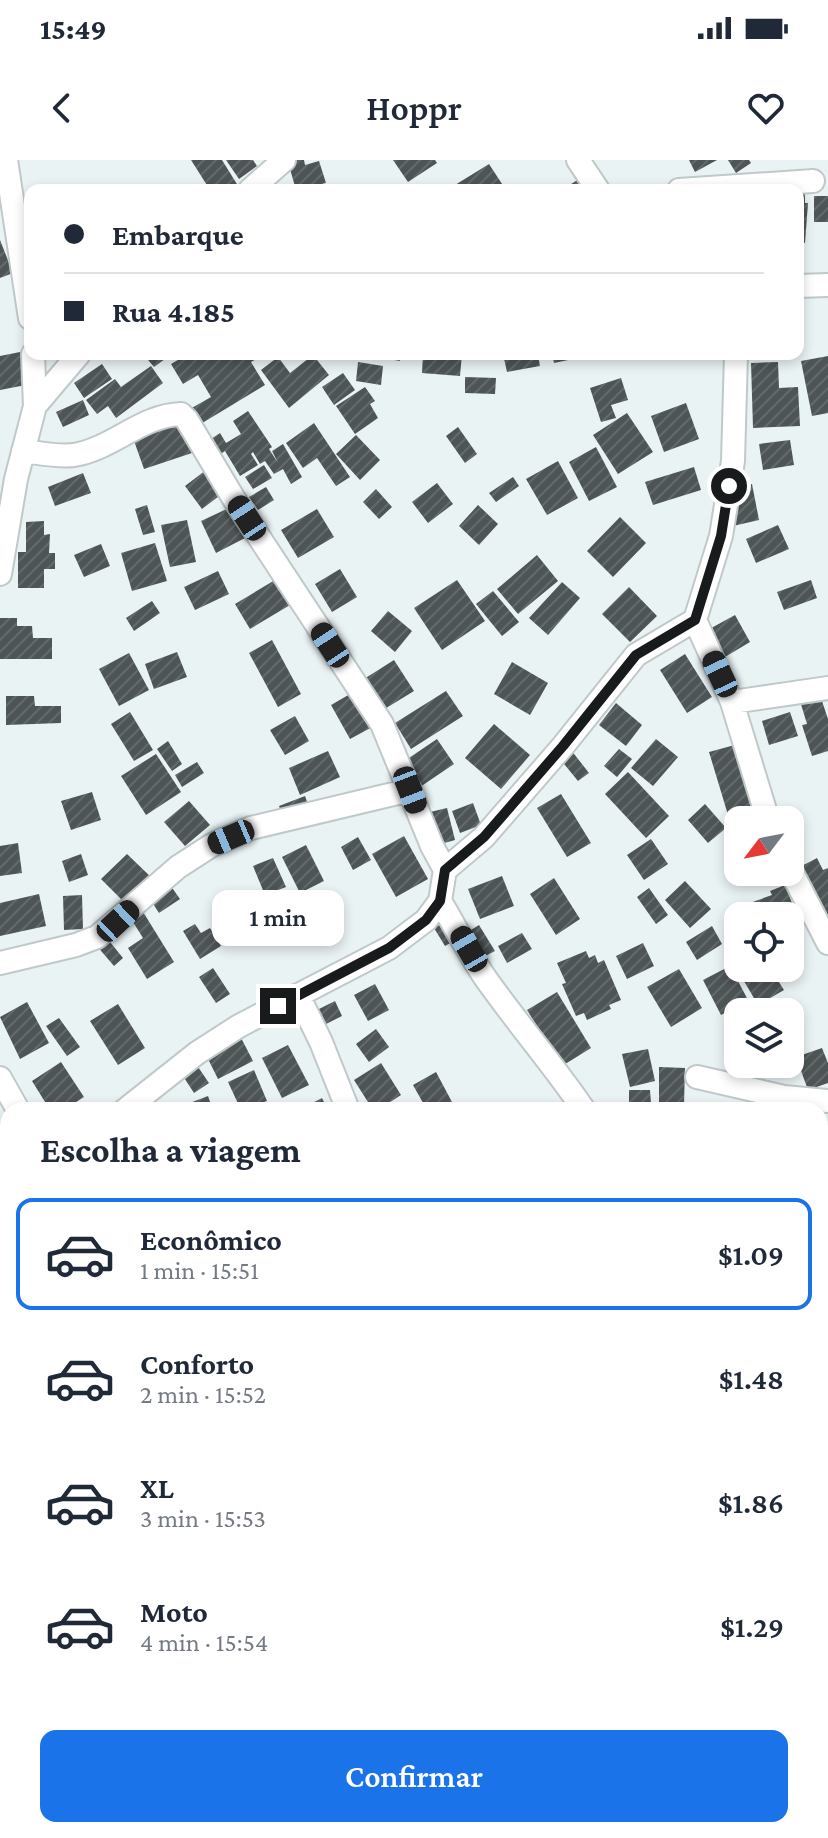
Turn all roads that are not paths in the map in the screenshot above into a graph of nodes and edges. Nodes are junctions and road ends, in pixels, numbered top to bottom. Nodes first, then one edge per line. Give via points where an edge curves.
1 (6, 160) edge
2 (578, 160) edge
3 (813, 181) dead end
4 (594, 184) edge
5 (768, 184) edge
6 (24, 278) edge
7 (828, 285) edge
8 (804, 286) edge
9 (33, 360) edge
10 (74, 360) edge
11 (736, 360) edge
12 (35, 406) junction
13 (23, 451) junction
14 (8, 483) edge
15 (0, 574) edge
16 (695, 620) junction
17 (828, 688) edge
18 (732, 702) junction
19 (410, 790) junction
20 (764, 806) edge
21 (445, 870) junction
22 (799, 886) edge
23 (440, 901) junction
24 (828, 943) edge
25 (0, 963) edge
26 (298, 995) junction
27 (697, 1077) dead end
28 (0, 1078) edge
29 (828, 1101) edge
30 (14, 1102) edge
31 (135, 1102) edge
32 (345, 1102) edge
33 (579, 1102) edge

1 - 6 street
2 - 4 street
3 - 5 street
7 - 8 street
9 - 12 street
10 - 12 street
11 - 16 street via 733,461 721,536
12 - 13 street
13 - 14 street
13 - 19 street via 75,455 161,416 181,414 382,724
14 - 15 street
16 - 18 street
16 - 21 street via 636,655 484,837
17 - 18 street
18 - 20 street
19 - 21 street
19 - 25 street via 251,828 178,867 97,937
21 - 23 street
22 - 24 street
23 - 26 street via 426,920 389,948
23 - 33 street via 483,974
26 - 31 street via 197,1053
26 - 32 street
27 - 29 street
28 - 30 street

